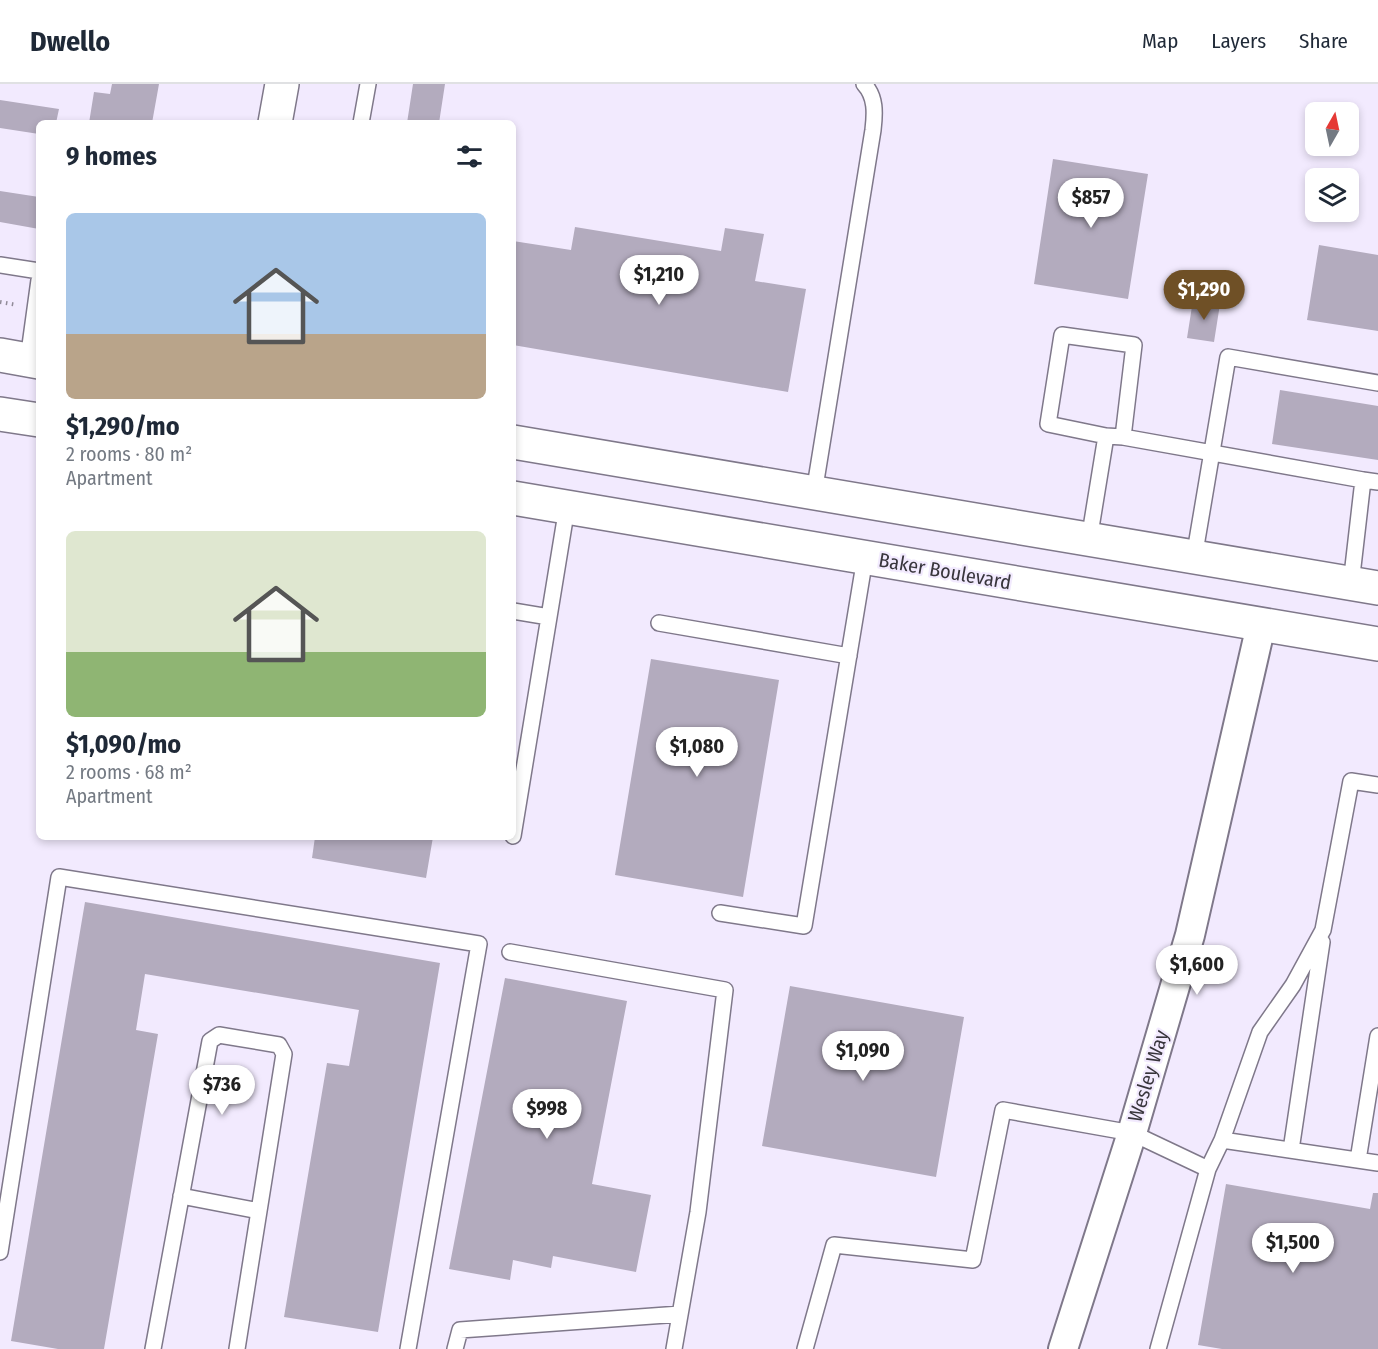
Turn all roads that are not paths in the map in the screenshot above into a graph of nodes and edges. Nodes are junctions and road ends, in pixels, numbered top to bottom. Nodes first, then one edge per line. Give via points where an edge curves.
1 (282, 84) edge
2 (368, 84) edge
3 (864, 84) edge
4 (276, 120) edge
5 (362, 120) edge
6 (0, 265) edge
7 (36, 271) edge
8 (36, 294) edge
9 (22, 359) edge
10 (1378, 382) edge
11 (0, 414) edge
12 (36, 420) edge
13 (1106, 436) junction
14 (1124, 437) junction
15 (516, 443) edge
16 (1210, 454) junction
17 (1370, 481) edge
18 (814, 493) junction
19 (516, 498) edge
20 (567, 507) junction
21 (1089, 540) junction
22 (865, 558) junction
23 (1194, 558) junction
24 (1365, 586) edge
25 (516, 612) edge
26 (549, 617) junction
27 (659, 623) dead end
28 (1261, 625) junction
29 (1378, 644) edge
30 (849, 656) junction
31 (1378, 785) edge
32 (516, 820) edge
33 (720, 913) dead end
34 (1323, 930) junction
35 (510, 952) dead end
36 (1378, 1036) edge
37 (1132, 1133) junction
38 (1222, 1140) junction
39 (1291, 1150) junction
40 (1358, 1160) junction
41 (1378, 1163) edge
42 (1208, 1169) junction
43 (181, 1196) junction
44 (259, 1211) junction
45 (0, 1252) edge
46 (680, 1314) junction
47 (153, 1349) edge
48 (237, 1349) edge
49 (408, 1349) edge
50 (455, 1349) edge
51 (674, 1349) edge
52 (805, 1349) edge
53 (1063, 1349) edge
54 (1158, 1349) edge

1 - 4 main road
2 - 5 lane
3 - 18 lane via 874,101 873,130
6 - 7 lane
8 - 9 lane
10 - 16 lane via 1228,357
11 - 12 main road
13 - 14 lane
13 - 14 lane via 1048,424 1062,335 1134,345
13 - 21 lane
14 - 16 lane
15 - 18 main road
16 - 17 lane
16 - 23 lane
17 - 24 lane
18 - 21 main road
19 - 20 main road, Baker Boulevard
20 - 22 main road, Baker Boulevard
20 - 26 lane
21 - 23 main road
22 - 28 main road, Baker Boulevard
22 - 30 lane
23 - 24 main road
25 - 26 lane
26 - 32 lane
27 - 30 lane
28 - 29 main road, Baker Boulevard
28 - 37 street, Wesley Way via 1190,935
30 - 33 lane via 804,926
31 - 34 lane via 1351,781
34 - 38 lane via 1293,985 1260,1032
34 - 39 lane
35 - 46 lane via 725,990 698,1212
36 - 40 lane
37 - 42 lane
37 - 52 lane via 1003,1110 973,1260 834,1245
37 - 53 street, Wesley Way
38 - 39 lane
38 - 42 lane
39 - 40 lane
40 - 41 lane
42 - 54 lane
43 - 44 lane
43 - 44 lane via 210,1041 219,1035 279,1045 285,1054
43 - 47 lane
44 - 48 lane
45 - 49 lane via 59,877 479,944
46 - 50 lane via 460,1330
46 - 51 lane

